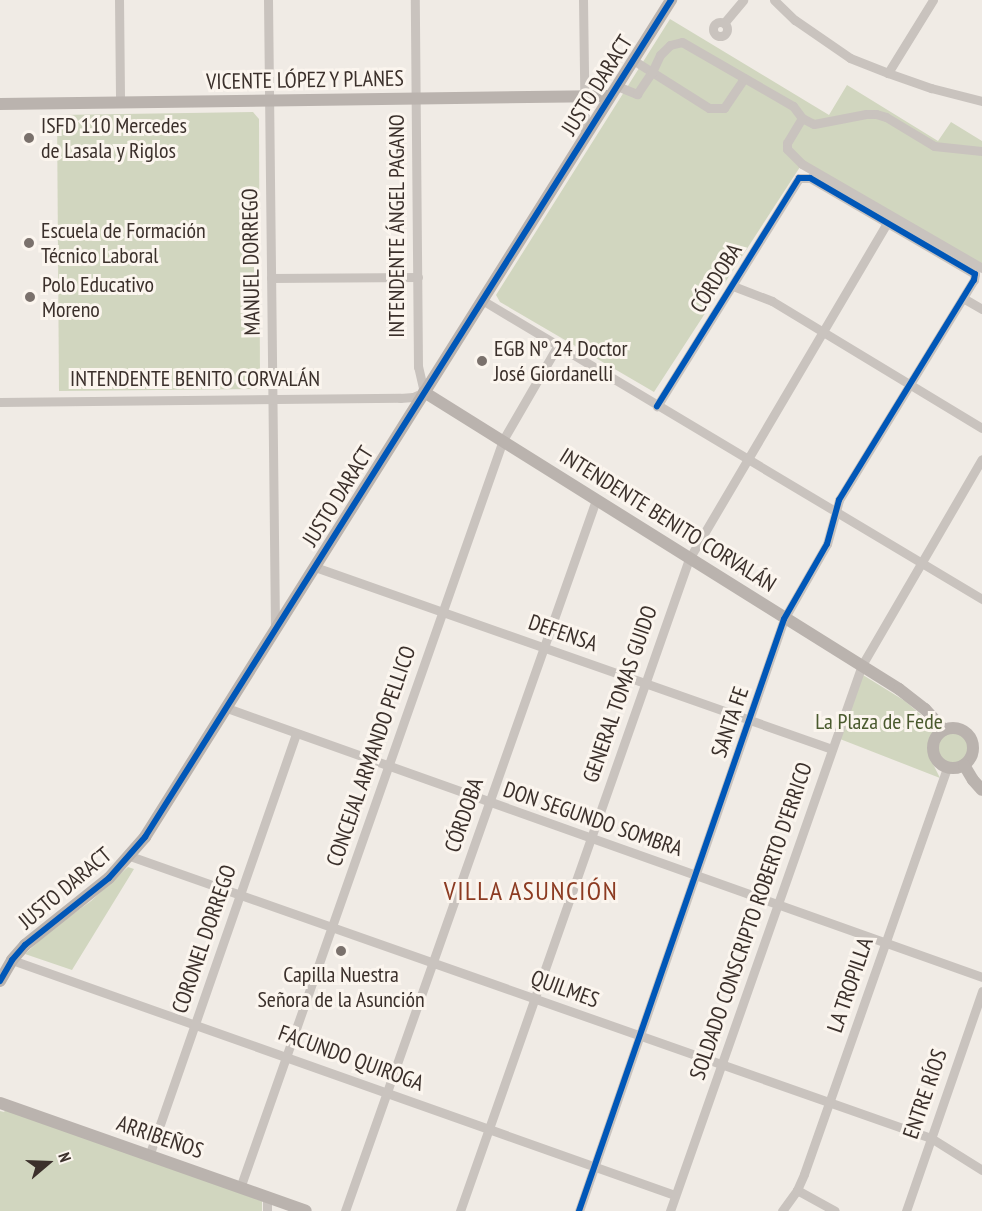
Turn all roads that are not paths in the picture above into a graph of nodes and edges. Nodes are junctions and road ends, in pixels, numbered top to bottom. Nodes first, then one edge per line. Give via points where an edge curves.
1 (119, 0) edge
2 (268, 0) edge
3 (415, 0) edge
4 (584, 0) edge
5 (671, 0) edge
6 (743, 0) edge
7 (774, 0) edge
8 (933, 0) edge
9 (724, 24) dead end
10 (633, 60) junction
11 (652, 72) junction
12 (888, 73) junction
13 (744, 78) junction
14 (614, 91) junction
15 (585, 97) junction
16 (416, 99) junction
17 (269, 101) junction
18 (982, 101) edge
19 (120, 103) junction
20 (0, 104) edge
21 (802, 118) junction
22 (585, 137) junction
23 (982, 151) edge
24 (887, 223) junction
25 (978, 271) edge
26 (417, 277) junction
27 (271, 278) junction
28 (733, 286) junction
29 (963, 298) junction
30 (482, 300) junction
31 (982, 309) edge
32 (823, 332) junction
33 (558, 345) junction
34 (909, 384) junction
35 (424, 392) junction
36 (273, 399) junction
37 (0, 402) edge
38 (657, 406) junction
39 (982, 428) edge
40 (503, 440) junction
41 (748, 459) junction
42 (982, 459) edge
43 (596, 500) junction
44 (835, 510) junction
45 (689, 559) junction
46 (922, 562) junction
47 (315, 567) junction
48 (982, 599) edge
49 (443, 612) junction
50 (784, 619) junction
51 (275, 631) junction
52 (544, 647) junction
53 (862, 665) junction
54 (645, 683) junction
55 (227, 708) junction
56 (750, 720) junction
57 (944, 730) junction
58 (296, 735) junction
59 (832, 749) junction
60 (964, 765) junction
61 (388, 767) junction
62 (947, 767) junction
63 (982, 789) edge
64 (489, 803) junction
65 (590, 839) junction
66 (130, 856) junction
67 (696, 876) junction
68 (240, 894) junction
69 (777, 905) junction
70 (332, 927) junction
71 (885, 944) junction
72 (12, 960) junction
73 (433, 963) junction
74 (982, 977) edge
75 (0, 981) edge
76 (982, 991) edge
77 (534, 998) junction
78 (195, 1024) junction
79 (640, 1036) junction
80 (286, 1056) junction
81 (721, 1064) junction
82 (388, 1092) junction
83 (0, 1102) edge
84 (830, 1102) junction
85 (489, 1128) junction
86 (931, 1138) junction
87 (149, 1156) junction
88 (595, 1166) junction
89 (982, 1170) edge
90 (240, 1188) junction
91 (797, 1190) junction
92 (675, 1195) junction
93 (267, 1197) junction
94 (267, 1211) edge
95 (306, 1211) edge
96 (345, 1211) edge
97 (460, 1211) edge
98 (579, 1211) edge
99 (670, 1211) edge
100 (782, 1211) edge
101 (835, 1211) edge
102 (906, 1211) edge

1 - 19 street
2 - 17 street, MANUEL DORREGO
3 - 16 street, INTENDENTE ÁNGEL PAGANO
4 - 15 street
5 - 10 street, JUSTO DARACT
6 - 9 street
7 - 12 street via 795,20 850,58
8 - 12 street
10 - 11 street
10 - 14 street, JUSTO DARACT
11 - 13 street via 660,54 670,45 682,42
11 - 13 street via 710,108 718,109 724,108
11 - 14 street via 637,94
12 - 18 street
13 - 21 street via 794,106
14 - 15 street, VICENTE LÓPEZ Y PLANES
14 - 22 street, JUSTO DARACT
15 - 16 street, VICENTE LÓPEZ Y PLANES
15 - 22 street
16 - 17 street, VICENTE LÓPEZ Y PLANES
16 - 26 street, INTENDENTE ÁNGEL PAGANO
17 - 19 street, VICENTE LÓPEZ Y PLANES
17 - 27 street, MANUEL DORREGO
19 - 20 street, VICENTE LÓPEZ Y PLANES
21 - 23 street via 819,124 876,114 934,146
21 - 25 street via 787,149 802,164
22 - 30 street, JUSTO DARACT
24 - 25 street
24 - 28 street, CÓRDOBA via 810,178 799,178
24 - 32 street, GENERAL TOMAS GUIDO
25 - 29 street, SANTA FE
26 - 27 street
26 - 35 street, INTENDENTE ÁNGEL PAGANO via 420,379
27 - 36 street, MANUEL DORREGO
28 - 32 street via 772,301
28 - 38 street, CÓRDOBA
29 - 31 street
29 - 34 street, SANTA FE
30 - 33 street
30 - 35 street, JUSTO DARACT
32 - 34 street
32 - 41 street, GENERAL TOMAS GUIDO
33 - 38 street
33 - 40 street, CONCEJAL ARMANDO PELLICO
34 - 39 street
34 - 44 street, SANTA FE
35 - 36 street, INTENDENTE BENITO CORVALÁN via 400,398
35 - 40 street, INTENDENTE BENITO CORVALÁN
35 - 47 street, JUSTO DARACT
36 - 37 street, INTENDENTE BENITO CORVALÁN
36 - 51 street, MANUEL DORREGO
38 - 41 street
40 - 43 street, INTENDENTE BENITO CORVALÁN
40 - 49 street, CONCEJAL ARMANDO PELLICO
41 - 44 street
41 - 45 street, GENERAL TOMAS GUIDO
42 - 46 street, SOLDADO CONSCRIPTO ROBERTO D'ERRICO
43 - 45 street, INTENDENTE BENITO CORVALÁN
43 - 52 street, CÓRDOBA
44 - 46 street
44 - 50 street, SANTA FE via 827,544
45 - 50 street, INTENDENTE BENITO CORVALÁN
45 - 54 street, GENERAL TOMAS GUIDO
46 - 48 street
46 - 53 street, SOLDADO CONSCRIPTO ROBERTO D'ERRICO
47 - 49 street, DEFENSA
47 - 51 street, JUSTO DARACT
49 - 52 street, DEFENSA
49 - 61 street, CONCEJAL ARMANDO PELLICO
50 - 53 street, INTENDENTE BENITO CORVALÁN
50 - 56 street, SANTA FE
51 - 55 street, JUSTO DARACT
52 - 54 street, DEFENSA
52 - 64 street, CÓRDOBA
53 - 57 street, INTENDENTE BENITO CORVALÁN via 908,695
53 - 59 street, SOLDADO CONSCRIPTO ROBERTO D'ERRICO
54 - 56 street, DEFENSA
54 - 65 street, GENERAL TOMAS GUIDO
55 - 58 street, DON SEGUNDO SOMBRA
55 - 66 street, JUSTO DARACT
56 - 59 street, DEFENSA
56 - 67 street, SANTA FE
57 - 60 street via 958,728 969,736 974,749
57 - 62 street via 935,740 934,753
58 - 61 street, DON SEGUNDO SOMBRA
58 - 68 street, CORONEL DORREGO
59 - 69 street, SOLDADO CONSCRIPTO ROBERTO D'ERRICO
60 - 62 street
60 - 63 street
61 - 64 street, DON SEGUNDO SOMBRA
61 - 70 street, CONCEJAL ARMANDO PELLICO
62 - 71 street, LA TROPILLA
64 - 65 street, DON SEGUNDO SOMBRA
64 - 73 street, CÓRDOBA
65 - 67 street, DON SEGUNDO SOMBRA
65 - 77 street, GENERAL TOMAS GUIDO
66 - 68 street, QUILMES
66 - 72 street, JUSTO DARACT via 109,878 43,928
67 - 69 street, DON SEGUNDO SOMBRA
67 - 79 street, SANTA FE
68 - 70 street, QUILMES
68 - 78 street, CORONEL DORREGO
69 - 71 street, DON SEGUNDO SOMBRA
69 - 81 street, SOLDADO CONSCRIPTO ROBERTO D'ERRICO
70 - 73 street, QUILMES
70 - 80 street, CONCEJAL ARMANDO PELLICO
71 - 74 street, DON SEGUNDO SOMBRA
71 - 84 street, LA TROPILLA
72 - 75 street, JUSTO DARACT
72 - 78 street, FACUNDO QUIROGA
73 - 77 street, QUILMES
73 - 82 street, CÓRDOBA
76 - 86 street, ENTRE RÍOS
77 - 79 street, QUILMES
77 - 85 street, GENERAL TOMAS GUIDO
78 - 80 street, FACUNDO QUIROGA
78 - 87 street, CORONEL DORREGO
79 - 81 street, QUILMES
79 - 88 street, SANTA FE
80 - 82 street, FACUNDO QUIROGA
80 - 90 street, CONCEJAL ARMANDO PELLICO
81 - 84 street, QUILMES
81 - 92 street, SOLDADO CONSCRIPTO ROBERTO D'ERRICO
82 - 85 street, FACUNDO QUIROGA
82 - 96 street, CÓRDOBA
83 - 87 street, ARRIBEÑOS
84 - 86 street, QUILMES
84 - 91 street, LA TROPILLA
85 - 88 street, FACUNDO QUIROGA
85 - 97 street, GENERAL TOMAS GUIDO
86 - 89 street, QUILMES
86 - 102 street, ENTRE RÍOS
87 - 90 street, ARRIBEÑOS
88 - 92 street, FACUNDO QUIROGA
88 - 98 street, SANTA FE
90 - 93 street, ARRIBEÑOS
91 - 100 street, LA TROPILLA
91 - 101 street
92 - 99 street, SOLDADO CONSCRIPTO ROBERTO D'ERRICO
93 - 94 street
93 - 95 street, ARRIBEÑOS

